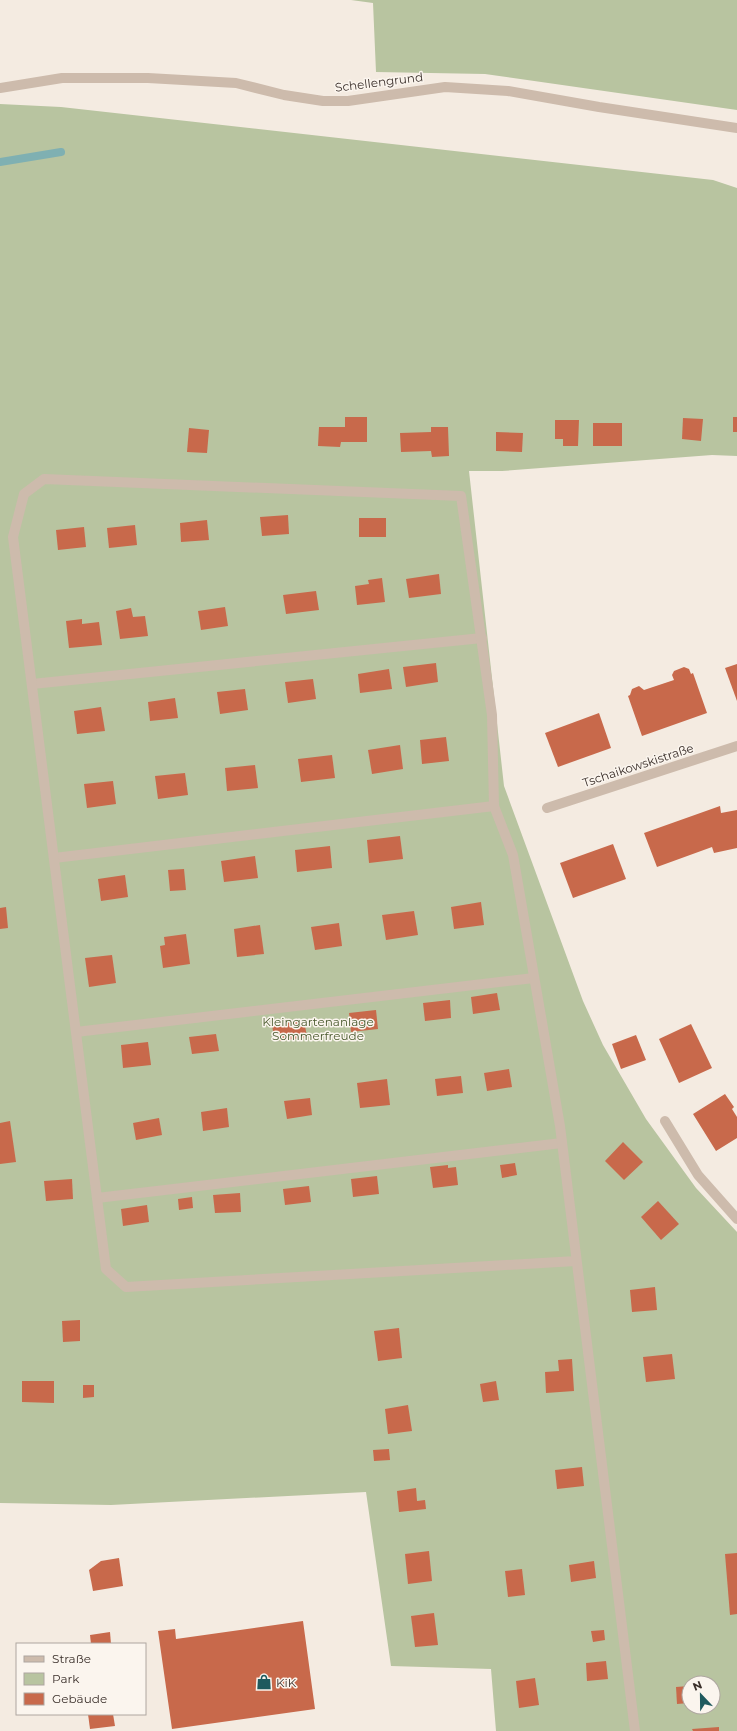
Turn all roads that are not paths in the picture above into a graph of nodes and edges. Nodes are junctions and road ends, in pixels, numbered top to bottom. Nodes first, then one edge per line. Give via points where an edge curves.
1 (0, 88) edge
2 (737, 128) edge
3 (482, 638) junction
4 (32, 684) junction
5 (737, 746) edge
6 (494, 806) junction
7 (547, 808) dead end
8 (54, 858) junction
9 (534, 978) junction
10 (76, 1032) junction
11 (665, 1121) dead end
12 (562, 1143) junction
13 (97, 1198) junction
14 (737, 1219) edge
15 (576, 1261) junction
16 (635, 1731) edge

1 - 2 street, Schellengrund via 62,78 148,78 236,83 284,95 323,101 348,101 445,87 508,92
3 - 4 street
3 - 4 street via 461,496 44,479 24,494 13,537
3 - 6 street via 492,715
4 - 8 street
5 - 7 street, Tschaikowskistraße
6 - 8 street
6 - 9 street via 513,855
8 - 10 street
9 - 10 street
9 - 12 street
10 - 13 street
11 - 14 street via 698,1175
12 - 13 street
12 - 15 street
13 - 15 street via 106,1269 126,1287
15 - 16 street

